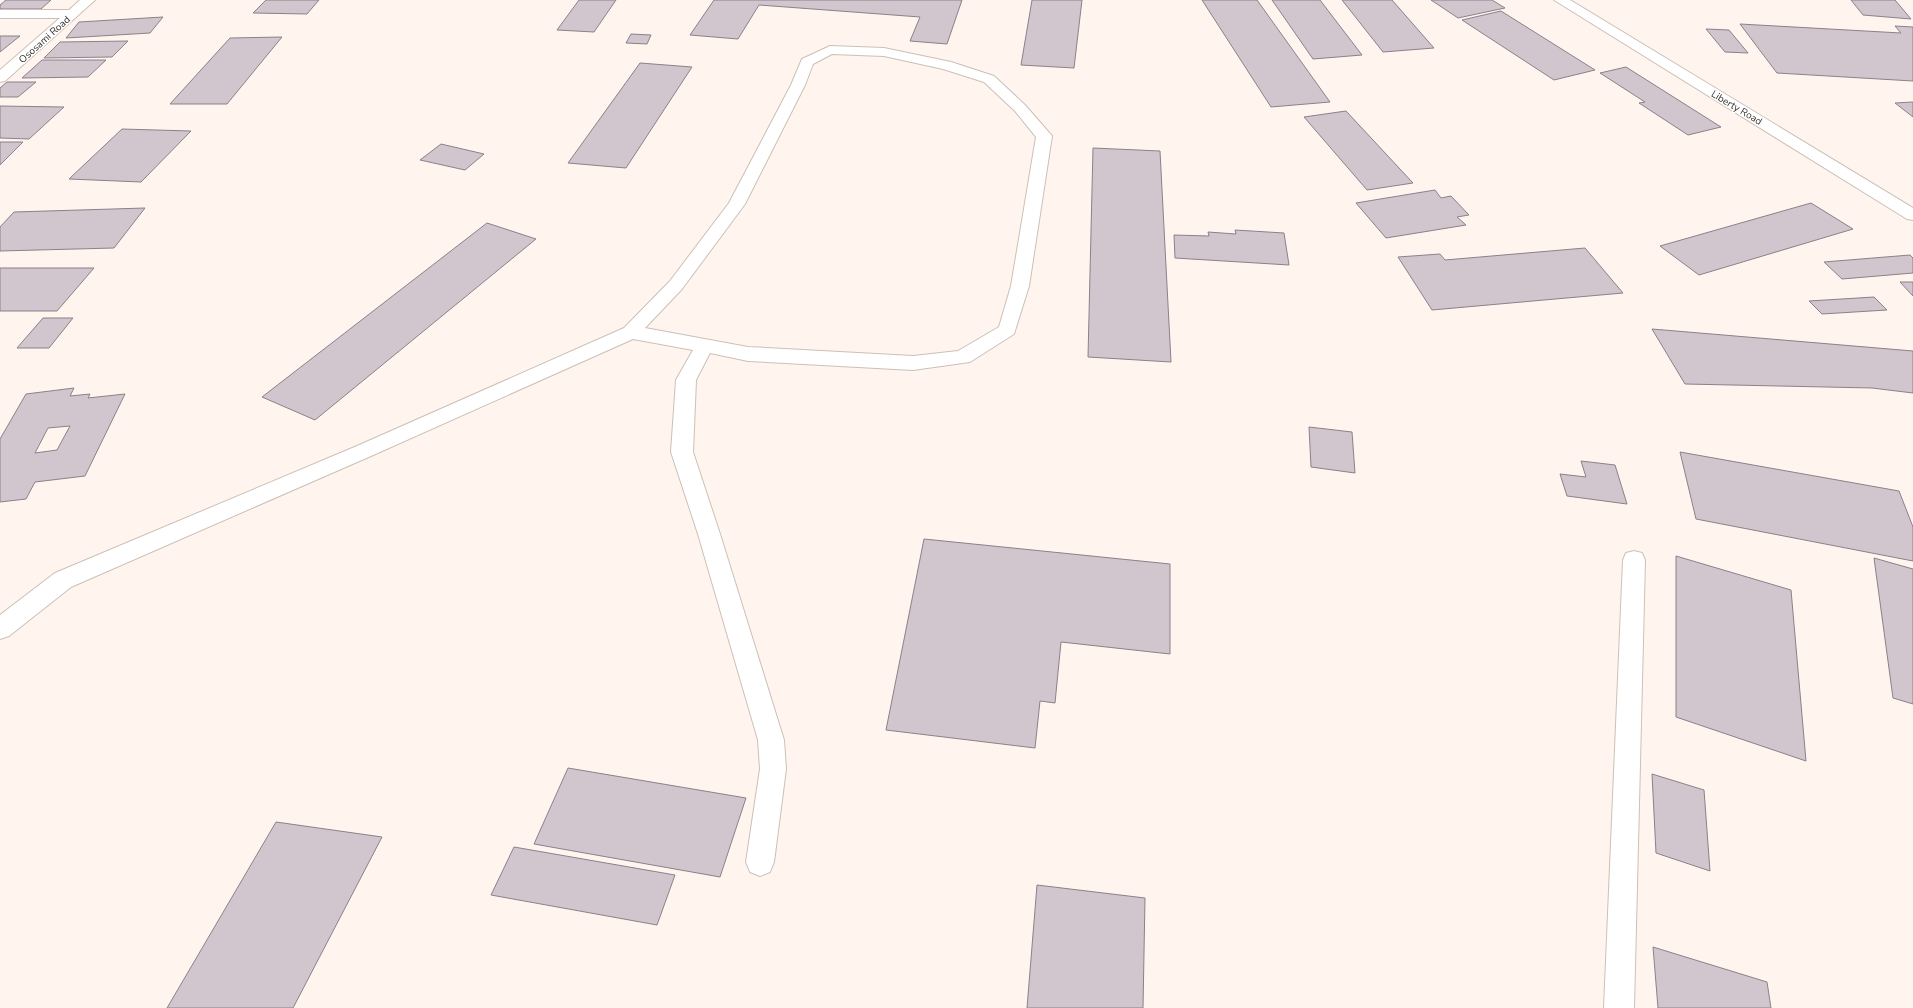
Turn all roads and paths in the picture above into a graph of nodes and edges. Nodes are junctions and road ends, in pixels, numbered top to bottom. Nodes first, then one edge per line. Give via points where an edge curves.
1 (88, 0) edge
2 (1561, 0) edge
3 (0, 14) edge
4 (72, 14) junction
5 (0, 78) edge
6 (1913, 215) edge
7 (631, 332) junction
8 (704, 347) junction
9 (1634, 560) dead end
10 (0, 629) edge
11 (760, 862) dead end
12 (1619, 1008) edge

1 - 4 street, Ososami Road
2 - 6 street, Liberty Road
3 - 4 street
4 - 5 street, Ososami Road
7 - 8 street
7 - 8 street via 676,285 736,204 798,85 807,62 830,50 884,52 946,65 989,79 1020,108 1044,136 1020,286 1007,330 963,357 913,363 748,354
7 - 10 street via 364,451 63,580
8 - 11 street via 686,380 682,452 771,740 773,769
9 - 12 street

